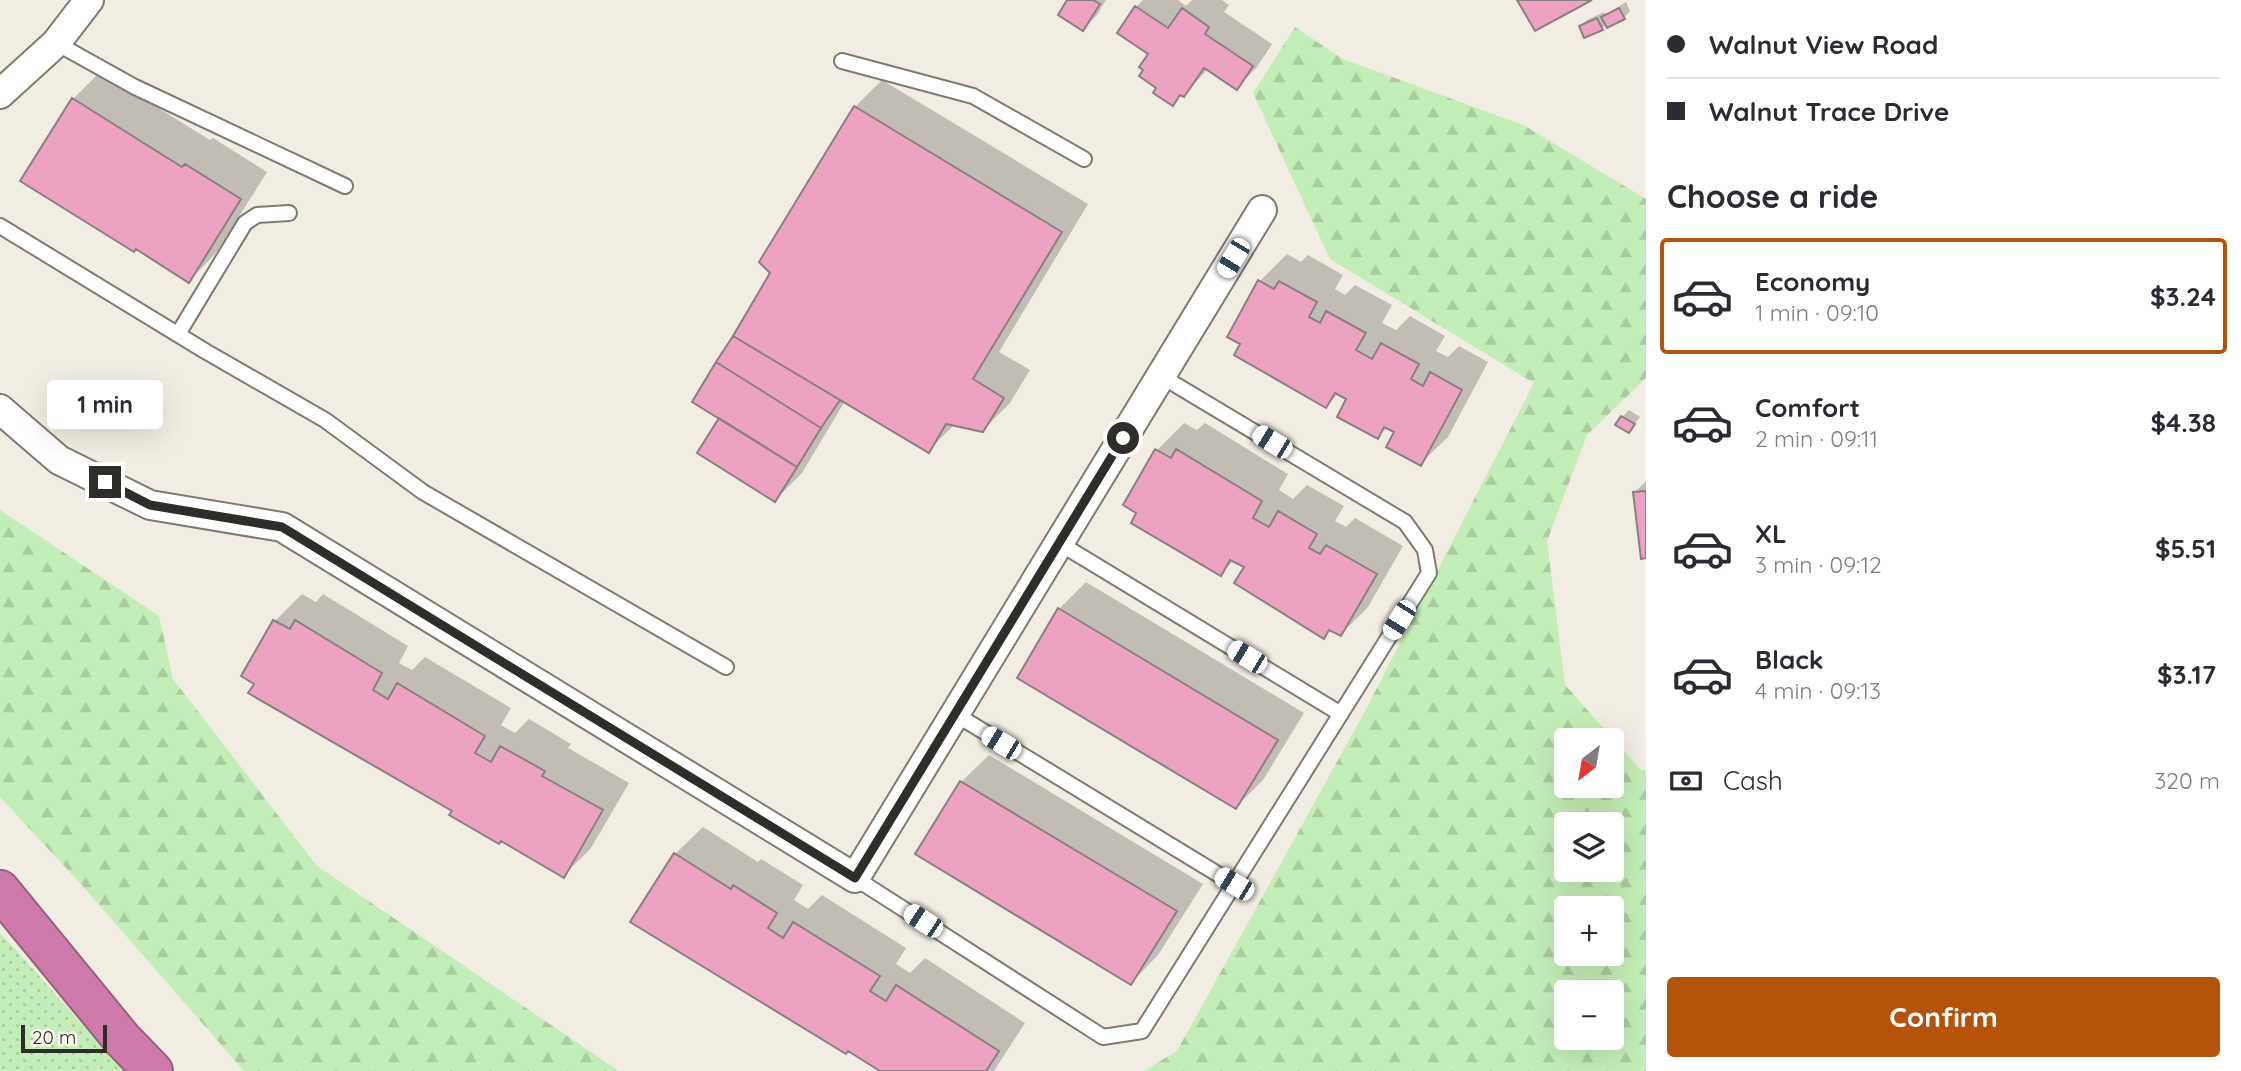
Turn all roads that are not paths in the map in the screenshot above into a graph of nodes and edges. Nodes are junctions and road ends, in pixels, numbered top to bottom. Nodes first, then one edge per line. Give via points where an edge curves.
1 (89, 0) edge
2 (56, 43) junction
3 (842, 61) dead end
4 (0, 94) edge
5 (1084, 159) dead end
6 (345, 186) dead end
7 (1262, 211) dead end
8 (289, 213) dead end
9 (0, 226) edge
10 (178, 334) junction
11 (1161, 376) junction
12 (0, 409) edge
13 (1059, 543) junction
14 (726, 667) dead end
15 (955, 714) junction
16 (1341, 714) junction
17 (855, 878) junction
18 (1234, 884) junction
19 (0, 890) edge
20 (153, 1071) edge

1 - 2 street
2 - 4 street
2 - 6 lane via 135,87
3 - 5 lane via 973,96
7 - 11 street
8 - 10 lane via 257,215 245,223
9 - 10 lane
10 - 14 lane via 325,420 423,492
11 - 13 street
11 - 16 lane via 1405,522 1425,551 1429,573
12 - 17 street via 60,460 150,505 282,527
13 - 15 street
13 - 16 lane
15 - 17 street
15 - 18 lane
16 - 18 lane
17 - 18 lane via 1102,1037 1142,1031
19 - 20 highway

